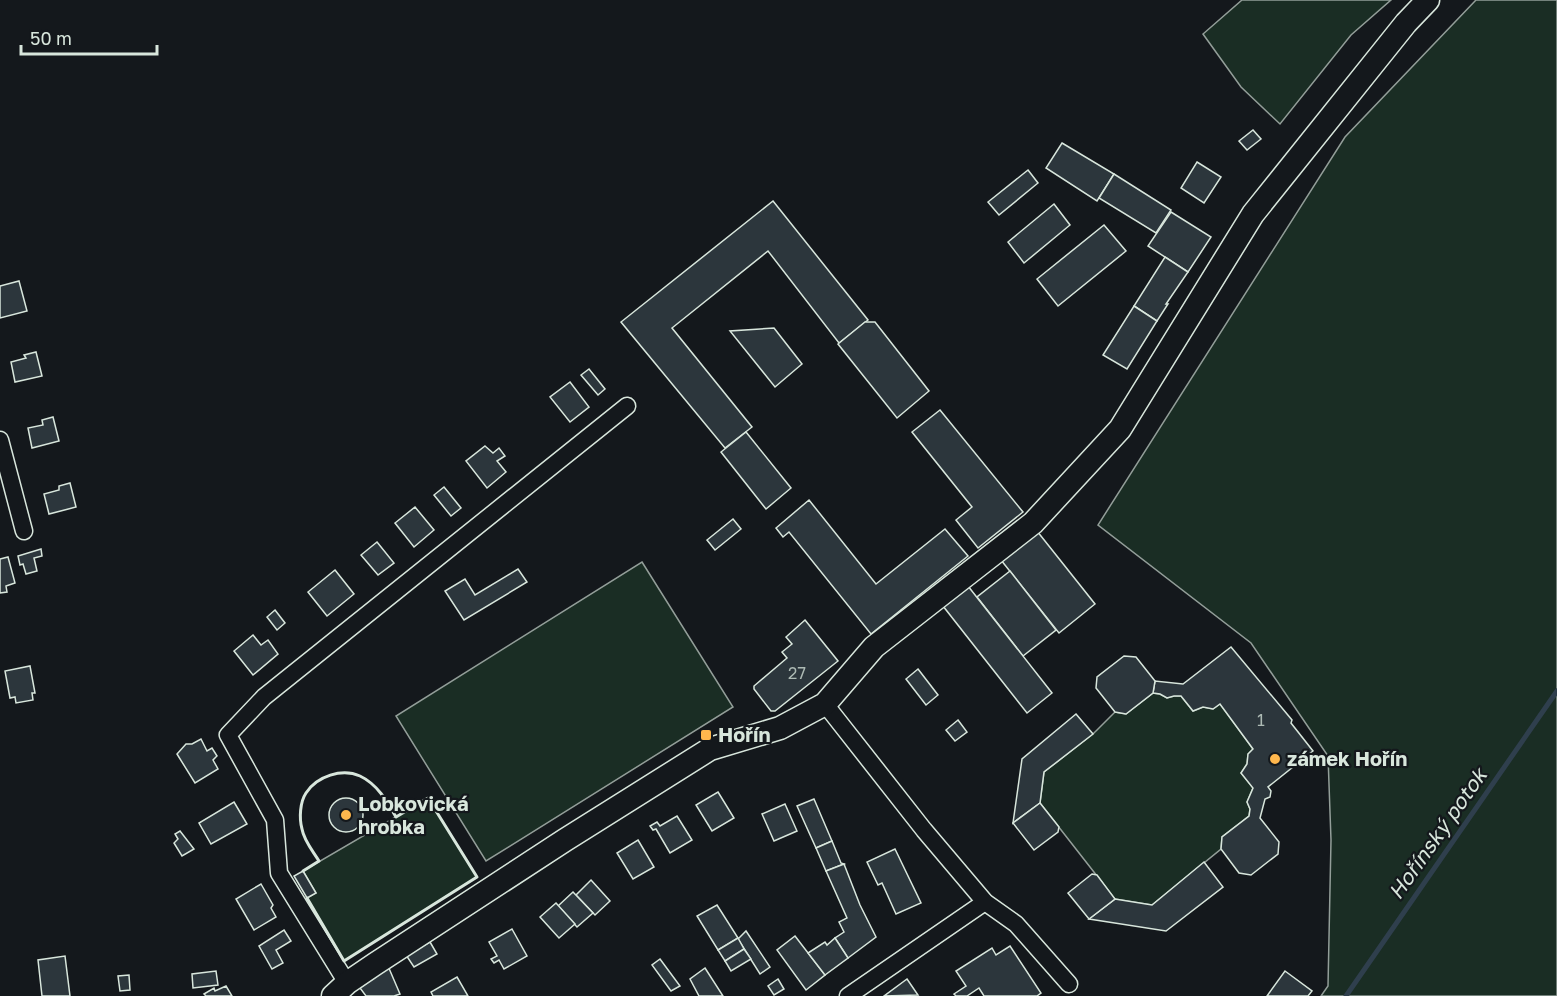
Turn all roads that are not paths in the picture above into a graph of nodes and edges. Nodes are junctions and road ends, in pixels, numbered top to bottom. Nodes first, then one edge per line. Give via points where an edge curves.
1 (1428, 0) edge
2 (627, 406) dead end
3 (0, 440) edge
4 (24, 531) dead end
5 (825, 704) junction
6 (985, 902) junction
7 (1069, 984) dead end
8 (340, 990) edge
9 (848, 996) edge

1 - 5 street via 1252,214 1120,429 1033,523 874,647
2 - 8 street via 264,697 228,735 275,820 279,873
3 - 4 street
5 - 6 street
5 - 8 street via 780,728 710,749
6 - 7 street via 1016,924
6 - 9 street

